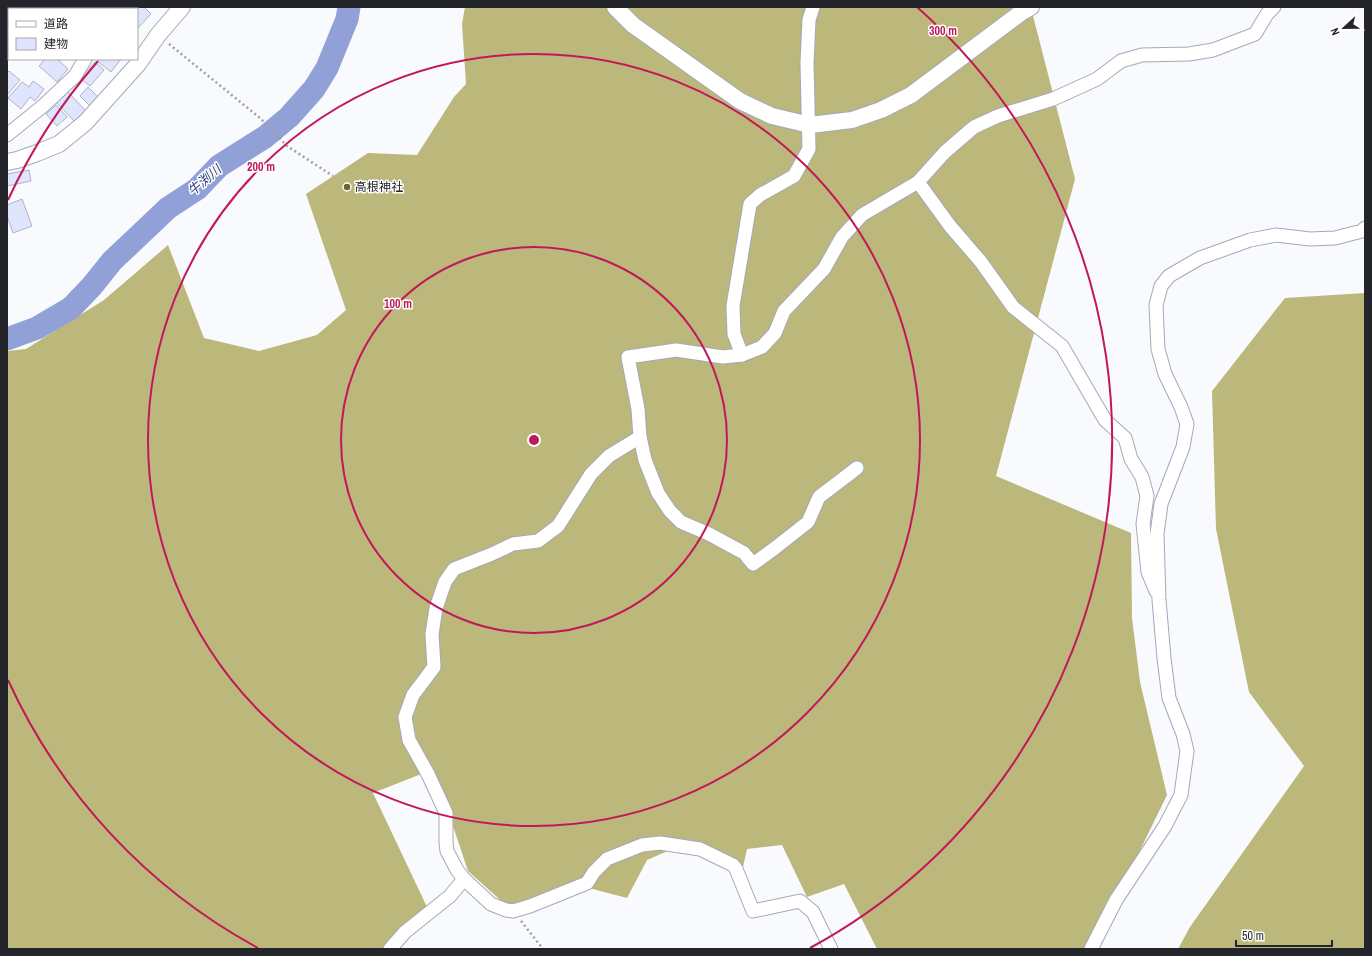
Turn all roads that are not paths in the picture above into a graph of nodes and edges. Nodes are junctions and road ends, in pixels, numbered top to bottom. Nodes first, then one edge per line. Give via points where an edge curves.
1 (182, 7) edge
2 (615, 7) edge
3 (813, 7) edge
4 (1031, 7) edge
5 (1274, 7) edge
6 (84, 60) edge
7 (810, 126) junction
8 (7, 135) edge
9 (7, 162) edge
10 (918, 182) junction
11 (1365, 228) edge
12 (742, 355) junction
13 (640, 437) junction
14 (857, 468) dead end
15 (1159, 600) junction
16 (464, 879) junction
17 (390, 949) edge
18 (831, 949) edge
19 (1091, 949) edge

1 - 9 street via 138,64 86,123 59,144
2 - 7 street via 633,25 740,101 772,116
3 - 7 street via 809,20
4 - 7 street via 996,30 911,95 881,110 852,120
5 - 10 street via 1255,34 1213,50 1189,54 1142,55 1121,61 1097,79 1053,99 998,116 974,127 945,152
6 - 8 street via 75,76
7 - 12 street via 809,149 794,176 760,195 750,204 733,306 734,334
10 - 12 street via 862,215 842,237 824,269 784,311 775,333 762,347
10 - 15 street via 1013,307 1062,346 1105,420 1125,438 1131,459 1142,477 1147,496 1143,524 1148,572
11 - 15 street via 1335,238 1310,239 1276,235 1250,240 1200,258 1169,276 1161,286 1156,305 1158,349 1188,424 1183,447 1162,504 1157,534
12 - 13 street via 723,357 676,350 628,357 638,409
13 - 14 street via 645,460 658,493 670,512 682,522 744,553 752,564 808,522 819,497
13 - 16 street via 609,456 591,474 553,530 538,541 513,544 454,569 445,582 436,608 432,634 434,667 412,695 405,716 409,740 446,813 447,851
15 - 19 street via 1170,698 1187,751 1181,795 1165,826 1116,900
16 - 17 street via 450,896 405,932
16 - 18 street via 491,904 513,911 587,883 607,859 642,845 660,843 700,849 733,865 753,911 800,901 813,912

